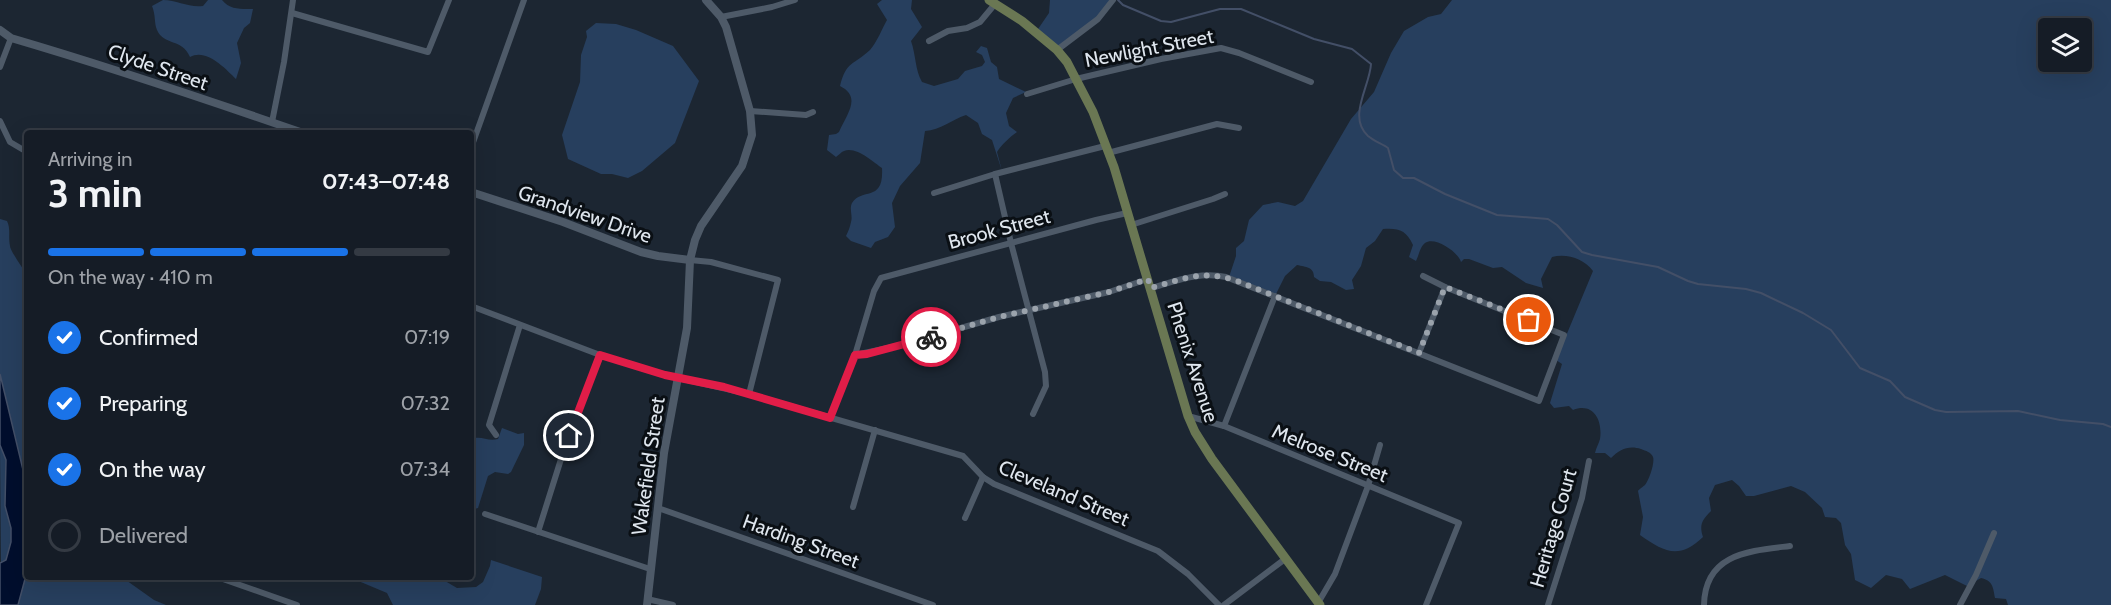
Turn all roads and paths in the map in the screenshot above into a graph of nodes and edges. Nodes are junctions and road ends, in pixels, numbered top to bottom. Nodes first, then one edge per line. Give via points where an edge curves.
1 (293, 0) edge
2 (448, 0) edge
3 (525, 0) edge
4 (706, 0) edge
5 (795, 0) edge
6 (1113, 0) edge
7 (992, 2) edge
8 (292, 13) junction
9 (721, 17) junction
10 (0, 30) edge
11 (10, 38) junction
12 (928, 41) dead end
13 (1057, 50) junction
14 (0, 67) edge
15 (1076, 79) junction
16 (1311, 82) dead end
17 (1027, 94) dead end
18 (750, 111) junction
19 (813, 112) dead end
20 (0, 121) edge
21 (272, 122) junction
22 (1239, 128) dead end
23 (295, 130) edge
24 (474, 140) edge
25 (24, 150) edge
26 (1107, 150) junction
27 (995, 174) junction
28 (934, 192) dead end
29 (474, 193) edge
30 (1225, 194) dead end
31 (1127, 213) junction
32 (1131, 225) junction
33 (1011, 243) junction
34 (690, 260) junction
35 (1423, 276) dead end
36 (1149, 284) junction
37 (1445, 287) junction
38 (1275, 296) junction
39 (474, 307) edge
40 (1029, 311) junction
41 (520, 325) junction
42 (1419, 353) junction
43 (600, 355) junction
44 (855, 355) junction
45 (678, 376) junction
46 (749, 394) junction
47 (1034, 414) dead end
48 (1188, 416) junction
49 (830, 418) junction
50 (1224, 426) junction
51 (875, 430) junction
52 (495, 435) dead end
53 (1380, 445) dead end
54 (1588, 461) dead end
55 (983, 477) junction
56 (1368, 486) junction
57 (853, 507) dead end
58 (658, 508) junction
59 (485, 514) dead end
60 (965, 518) dead end
61 (537, 532) junction
62 (1994, 532) dead end
63 (1790, 546) dead end
64 (1285, 559) junction
65 (650, 569) junction
66 (227, 580) edge
67 (246, 580) edge
68 (244, 585) junction
69 (647, 602) edge
70 (1319, 604) edge
71 (297, 605) edge
72 (673, 605) edge
73 (933, 605) edge
74 (1221, 605) edge
75 (1426, 605) edge
76 (1548, 605) edge
77 (1704, 605) edge
78 (1960, 605) edge

1 - 8 street
2 - 8 street via 429,52
3 - 24 street
4 - 9 street, Wakefield Street
5 - 9 street
6 - 13 street via 1098,18
7 - 12 street via 980,22
7 - 13 main road, Phenix Avenue
8 - 21 street
9 - 18 street, Wakefield Street
10 - 11 street, Clyde Street
11 - 14 street
11 - 21 street, Clyde Street
13 - 15 main road, Phenix Avenue
15 - 16 street, Newlight Street via 1221,48
15 - 17 street, Newlight Street
15 - 26 main road, Phenix Avenue
18 - 19 street via 806,115
18 - 34 street, Wakefield Street via 752,135 746,157 701,226
20 - 25 street via 10,142
21 - 23 street, Clyde Street
22 - 26 street via 1217,124
26 - 27 street
26 - 31 main road, Phenix Avenue
27 - 28 street
27 - 33 street
29 - 34 street, Grandview Drive via 641,252
30 - 32 street
31 - 32 main road, Phenix Avenue
31 - 33 street, Brook Street
32 - 36 main road, Phenix Avenue
33 - 40 street
33 - 44 street, Brook Street via 881,278
34 - 45 street, Wakefield Street via 688,318
34 - 46 street via 778,280
35 - 37 street
36 - 38 street via 1209,274
36 - 40 street
36 - 48 main road, Phenix Avenue
37 - 42 street
37 - 42 street via 1564,335 1539,401
38 - 42 street
38 - 50 street
39 - 41 street, Cleveland Street
40 - 44 street
40 - 47 street via 1047,381
41 - 43 street, Cleveland Street
41 - 52 street via 489,425
43 - 45 street, Cleveland Street
43 - 61 street
44 - 49 street
45 - 46 street, Cleveland Street
45 - 58 street, Wakefield Street
46 - 49 street, Cleveland Street
48 - 50 street, Melrose Street
48 - 64 main road, Phenix Avenue via 1212,459
49 - 51 street, Cleveland Street
50 - 56 street, Melrose Street
51 - 55 street, Cleveland Street via 963,456
51 - 57 street
53 - 56 street
54 - 76 street, Heritage Court via 1587,481
55 - 60 street
55 - 74 street, Cleveland Street via 1158,551
56 - 70 street via 1335,574
56 - 75 street, Melrose Street via 1459,523
58 - 65 street, Wakefield Street
58 - 73 street, Harding Street
59 - 61 street
61 - 65 street
62 - 78 street
63 - 77 street via 1751,551 1726,561 1712,576
64 - 70 main road, Phenix Avenue
64 - 74 street
65 - 69 street, Wakefield Street
66 - 68 street
67 - 68 street
68 - 71 street
69 - 72 street

